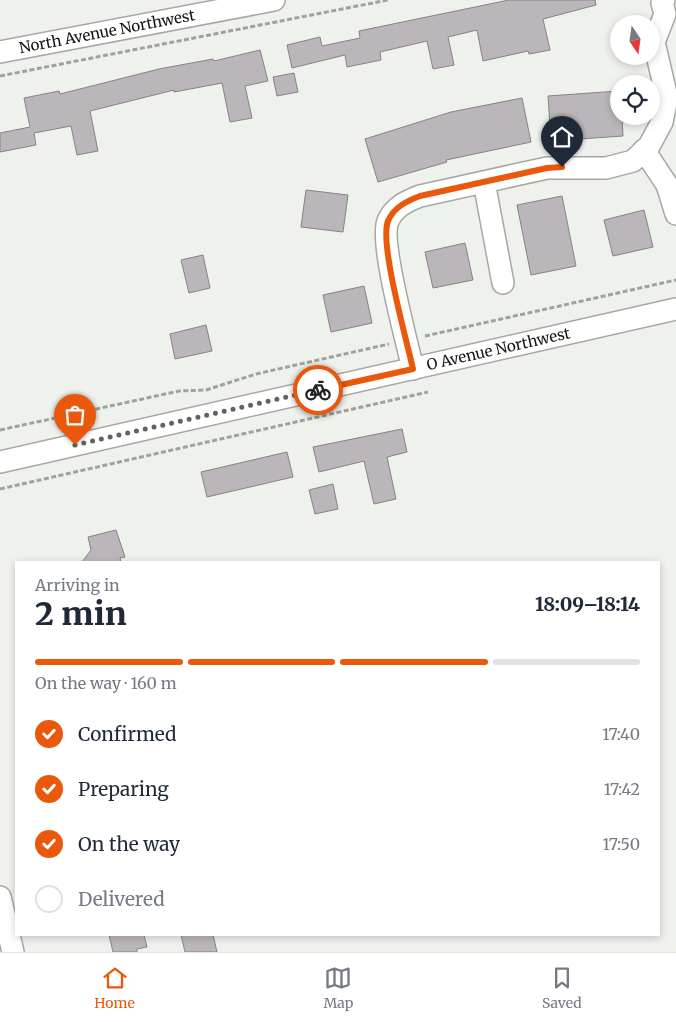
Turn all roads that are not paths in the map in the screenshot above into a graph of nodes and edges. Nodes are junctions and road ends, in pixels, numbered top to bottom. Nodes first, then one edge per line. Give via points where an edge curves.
1 (274, 0) edge
2 (668, 6) edge
3 (0, 52) edge
4 (644, 150) junction
5 (484, 182) junction
6 (676, 214) edge
7 (503, 283) dead end
8 (676, 309) edge
9 (413, 369) junction
10 (0, 462) edge
11 (0, 897) edge
12 (13, 952) edge

1 - 3 street, North Avenue Northwest
2 - 4 street via 654,42 667,98 662,122
4 - 5 street via 633,161 606,168 547,168
4 - 6 street via 667,185
5 - 7 street
5 - 9 street via 402,203 388,221 386,245
8 - 9 street, O Avenue Northwest
9 - 10 street, O Avenue Northwest
11 - 12 street

